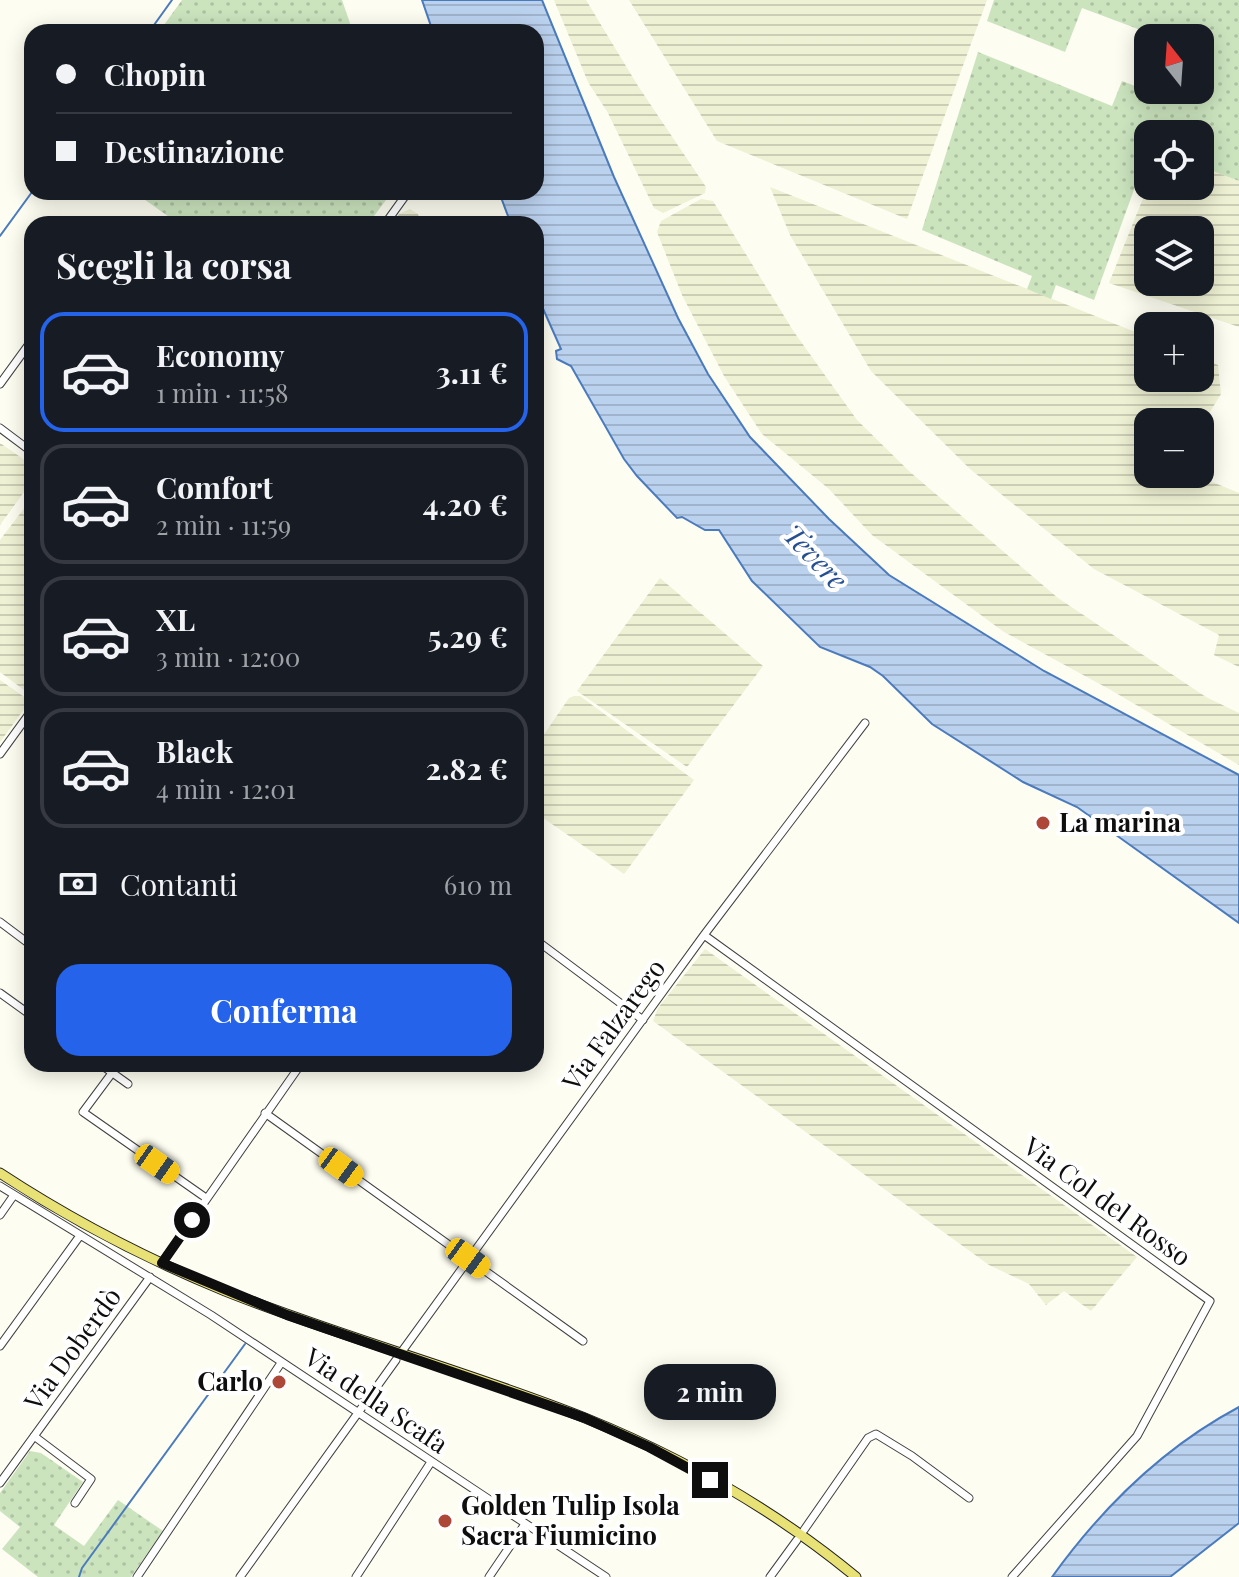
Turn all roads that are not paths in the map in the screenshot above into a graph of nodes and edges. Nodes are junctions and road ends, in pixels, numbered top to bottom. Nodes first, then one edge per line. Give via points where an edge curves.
1 (24, 351) edge
2 (0, 384) edge
3 (0, 428) edge
4 (24, 446) edge
5 (24, 721) edge
6 (865, 723) dead end
7 (0, 754) edge
8 (0, 922) edge
9 (704, 935) junction
10 (24, 940) edge
11 (544, 946) edge
12 (0, 993) edge
13 (24, 1010) edge
14 (643, 1020) junction
15 (295, 1072) edge
16 (112, 1073) joint
17 (128, 1084) dead end
18 (265, 1113) junction
19 (0, 1173) edge
20 (0, 1186) edge
21 (14, 1195) junction
22 (206, 1198) junction
23 (0, 1215) edge
24 (79, 1237) junction
25 (468, 1258) junction
26 (162, 1263) junction
27 (150, 1277) junction
28 (583, 1341) dead end
29 (0, 1346) edge
30 (398, 1357) junction
31 (281, 1363) junction
32 (359, 1413) junction
33 (34, 1436) junction
34 (431, 1462) junction
35 (0, 1483) edge
36 (969, 1498) dead end
37 (75, 1503) dead end
38 (525, 1524) junction
39 (804, 1530) dead end
40 (797, 1540) dead end
41 (137, 1577) edge
42 (240, 1577) edge
43 (356, 1577) edge
44 (489, 1577) edge
45 (606, 1577) edge
46 (770, 1577) edge
47 (856, 1577) edge
48 (1012, 1577) edge

1 - 2 street
3 - 4 street
5 - 7 street
6 - 9 street, Via Falzarego
8 - 10 street
9 - 14 street, Via Falzarego
9 - 48 street, Via Col del Rosso via 1210,1301 1137,1436
11 - 14 street
12 - 13 street
14 - 25 street, Via Falzarego
15 - 18 street
16 - 17 street
16 - 22 street via 83,1112
18 - 22 street
18 - 25 street
19 - 26 main road
20 - 21 street, Via della Scafa
21 - 23 street
21 - 24 street, Via della Scafa
22 - 26 street
24 - 27 street, Via della Scafa
24 - 29 street
25 - 28 street
25 - 30 street, Via Falzarego
26 - 30 main road
27 - 31 street, Via della Scafa
27 - 33 street, Via Doberdò
30 - 32 street, Via Falzarego
30 - 47 main road via 585,1418 649,1447 753,1504
31 - 32 street, Via della Scafa
31 - 41 street
32 - 34 street, Via della Scafa
32 - 42 street, Via Falzarego
33 - 35 street, Via Doberdò
33 - 37 street via 91,1479
34 - 38 street, Via della Scafa
34 - 43 street
36 - 39 street via 876,1434
38 - 44 street
38 - 45 street, Via della Scafa
40 - 46 street

